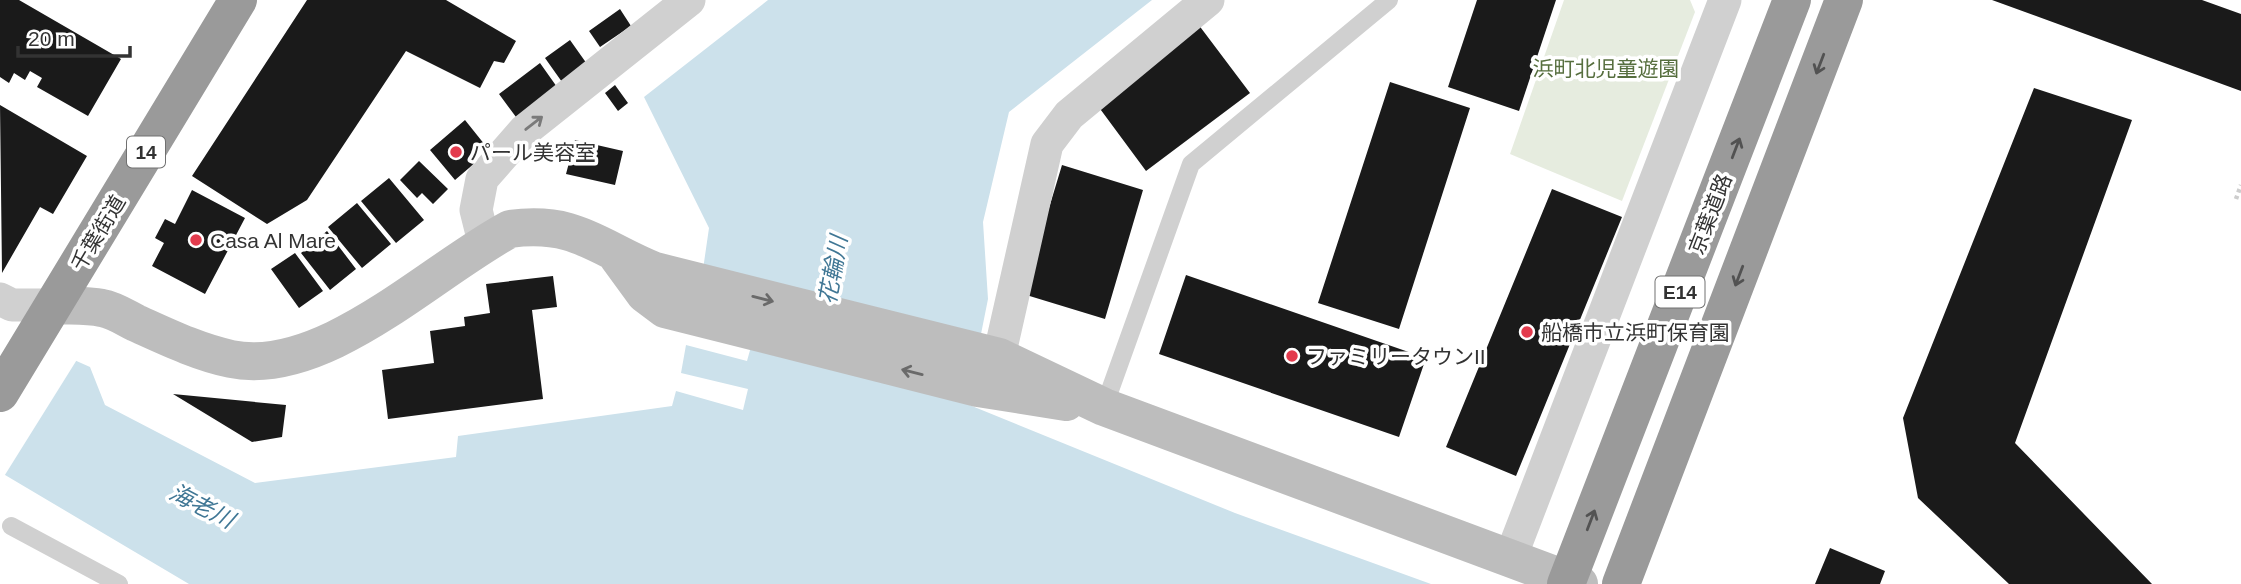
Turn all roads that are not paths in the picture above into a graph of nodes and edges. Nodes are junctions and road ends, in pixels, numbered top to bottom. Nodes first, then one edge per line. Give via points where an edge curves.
1 (238, 0) edge
2 (689, 0) edge
3 (1208, 0) edge
4 (1389, 0) edge
5 (1725, 0) edge
6 (1792, 0) edge
7 (1844, 0) edge
8 (484, 243) junction
9 (6, 302) edge
10 (54, 304) junction
11 (988, 366) junction
12 (0, 393) edge
13 (1104, 407) junction
14 (10, 526) dead end
15 (1510, 559) junction
16 (118, 584) edge
17 (1566, 584) edge
18 (1580, 584) edge
19 (1621, 584) edge

1 - 10 highway, 千葉街道 / 14
8 -> 2 street via 475,210 482,179 524,131
3 - 11 street via 1069,115 1047,144
4 - 13 lane via 1191,164
5 - 15 street
17 -> 6 highway, 京葉道路 / E14, bridge
7 -> 19 highway, E14
8 - 10 street via 365,323 295,356 224,357 104,308
8 - 11 street via 527,226 567,229 591,237 617,256 645,295 665,309 693,299
9 - 10 street
10 - 12 highway, 千葉街道 / 14
11 - 13 street
13 - 15 street
14 - 16 lane
15 - 18 street

